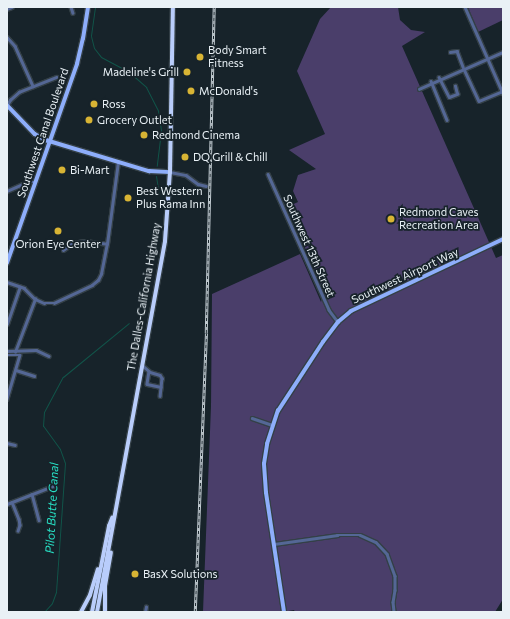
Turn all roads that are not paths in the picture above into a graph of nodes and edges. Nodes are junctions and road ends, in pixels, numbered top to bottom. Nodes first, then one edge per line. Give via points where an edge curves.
1 (12, 7) edge
2 (71, 7) edge
3 (88, 7) edge
4 (173, 7) edge
5 (465, 7) edge
6 (7, 9) edge
7 (73, 13) dead end
8 (7, 37) edge
9 (450, 52) dead end
10 (503, 52) edge
11 (488, 58) junction
12 (56, 77) dead end
13 (439, 77) dead end
14 (431, 81) dead end
15 (33, 86) junction
16 (455, 86) dead end
17 (419, 89) dead end
18 (503, 92) edge
19 (7, 105) edge
20 (447, 120) dead end
21 (50, 141) junction
22 (118, 161) junction
23 (170, 172) junction
24 (268, 174) dead end
25 (35, 182) junction
26 (206, 186) dead end
27 (7, 191) edge
28 (503, 239) edge
29 (107, 244) junction
30 (63, 250) dead end
31 (7, 263) edge
32 (7, 282) edge
33 (20, 286) junction
34 (35, 299) junction
35 (338, 322) junction
36 (7, 324) edge
37 (7, 351) edge
38 (15, 352) junction
39 (7, 355) edge
40 (49, 356) dead end
41 (142, 365) junction
42 (16, 370) junction
43 (150, 372) junction
44 (34, 376) dead end
45 (161, 387) junction
46 (160, 396) dead end
47 (7, 399) edge
48 (252, 418) dead end
49 (272, 425) junction
50 (7, 443) edge
51 (15, 445) dead end
52 (53, 486) dead end
53 (32, 494) junction
54 (12, 502) junction
55 (7, 504) edge
56 (113, 516) junction
57 (39, 520) dead end
58 (18, 531) dead end
59 (111, 536) junction
60 (274, 544) junction
61 (102, 559) junction
62 (146, 607) dead end
63 (81, 612) edge
64 (92, 612) edge
65 (97, 612) edge
66 (105, 612) edge
67 (145, 612) edge
68 (284, 612) edge
69 (394, 612) edge

1 - 6 street
2 - 7 street
3 - 21 main road, Southwest Canal Boulevard via 77,64
4 - 23 highway, The Dalles-California Highway
5 - 11 street
8 - 15 street via 15,46
9 - 18 street via 457,51 479,101
10 - 11 street
11 - 17 street
11 - 18 street
12 - 15 street
13 - 16 street via 449,97 457,94
14 - 20 street
15 - 19 street via 14,95
19 - 21 main road via 35,134
21 - 22 main road
21 - 25 main road, Southwest Canal Boulevard
22 - 23 main road via 149,171
22 - 29 street
23 - 26 street via 186,175 198,184
23 - 41 highway, The Dalles-California Highway via 165,241
24 - 35 street, Southwest 13th Street via 328,310
25 - 27 street via 27,182
25 - 31 main road, Southwest Canal Boulevard
28 - 35 main road, Southwest Airport Way via 357,308
29 - 30 street via 84,241 73,243
29 - 34 street via 102,274 92,285 54,303 44,303
32 - 33 street
33 - 34 street
33 - 36 street
34 - 38 street
35 - 49 main road, Southwest Airport Way via 289,392
37 - 38 street
38 - 40 street via 36,350
39 - 42 street via 20,355
41 - 43 street
41 - 56 highway, The Dalles-California Highway
42 - 44 street
42 - 47 street
43 - 45 street via 162,376
43 - 45 street via 147,384
45 - 46 street
48 - 49 street
49 - 60 main road, Southwest Airport Way via 266,444 264,464
50 - 51 street
52 - 53 street
53 - 54 street
53 - 57 street
54 - 55 street
54 - 58 street via 20,525
56 - 59 highway, The Dalles-California Highway
56 - 61 highway, The Dalles-California Highway
59 - 65 highway, The Dalles-California Highway
59 - 66 highway
60 - 68 main road, Southwest Airport Way
60 - 69 street via 337,535 360,535 376,542 387,554 396,576
61 - 63 highway via 90,595
61 - 64 highway, The Dalles-California Highway
62 - 67 street

